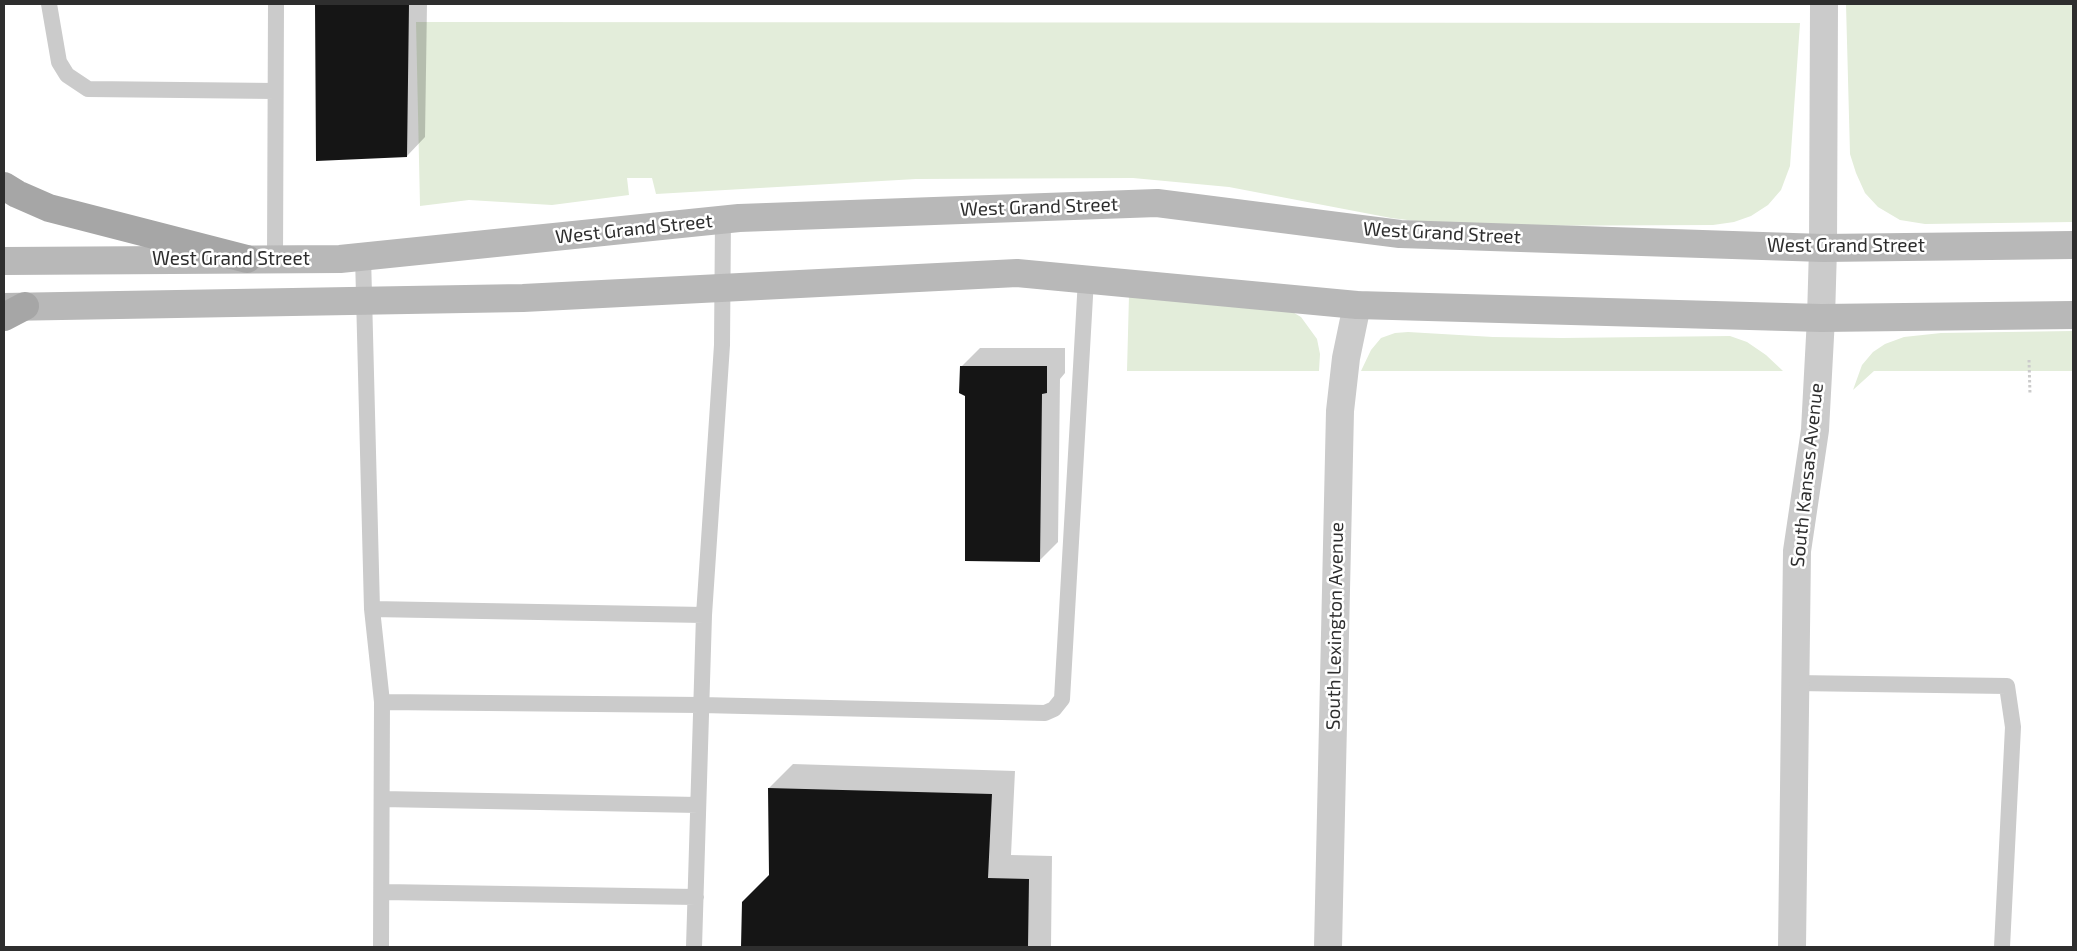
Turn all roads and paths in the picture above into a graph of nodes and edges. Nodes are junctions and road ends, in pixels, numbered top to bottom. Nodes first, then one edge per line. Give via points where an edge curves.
1 (49, 4) edge
2 (276, 4) edge
3 (1824, 4) edge
4 (275, 91) junction
5 (4, 186) edge
6 (723, 220) junction
7 (2073, 245) edge
8 (1823, 248) junction
9 (363, 256) junction
10 (246, 259) junction
11 (275, 259) junction
12 (4, 261) edge
13 (1086, 279) junction
14 (723, 288) junction
15 (364, 301) junction
16 (1357, 305) junction
17 (11, 310) edge
18 (2073, 315) edge
19 (1821, 318) junction
20 (2029, 360) dead end
21 (2030, 394) dead end
22 (372, 608) junction
23 (704, 615) junction
24 (1795, 683) junction
25 (382, 702) junction
26 (702, 705) junction
27 (382, 799) junction
28 (698, 805) junction
29 (383, 892) junction
30 (696, 897) junction
31 (381, 947) edge
32 (694, 947) edge
33 (1328, 947) edge
34 (1792, 947) edge
35 (2002, 947) edge

1 - 4 lane via 59,62 67,75 88,89
2 - 4 lane
3 - 8 street, South Kansas Avenue
4 - 11 lane
5 - 10 main road via 49,208
6 - 8 main road, West Grand Street via 1157,202 1400,234
6 - 9 main road, West Grand Street
6 - 14 lane
7 - 8 main road, West Grand Street
8 - 19 street, South Kansas Avenue
9 - 11 main road, West Grand Street
9 - 15 lane
10 - 11 main road, West Grand Street
10 - 12 main road, West Grand Street
13 - 14 main road via 1017,273
13 - 16 main road
13 - 26 lane via 1062,699 1054,709 1044,713
14 - 15 main road via 523,298
14 - 23 lane
15 - 17 main road
15 - 22 lane
16 - 19 main road
16 - 33 street, South Lexington Avenue via 1340,411
18 - 19 main road
19 - 24 street, South Kansas Avenue via 1815,430 1797,551
20 - 21 path
22 - 23 lane
22 - 25 lane
23 - 26 lane
24 - 34 street, South Kansas Avenue
24 - 35 lane via 2007,686 2014,727
25 - 26 lane
25 - 27 lane
26 - 28 lane
27 - 28 lane
27 - 29 lane
28 - 30 lane
29 - 30 lane
29 - 31 lane
30 - 32 lane

